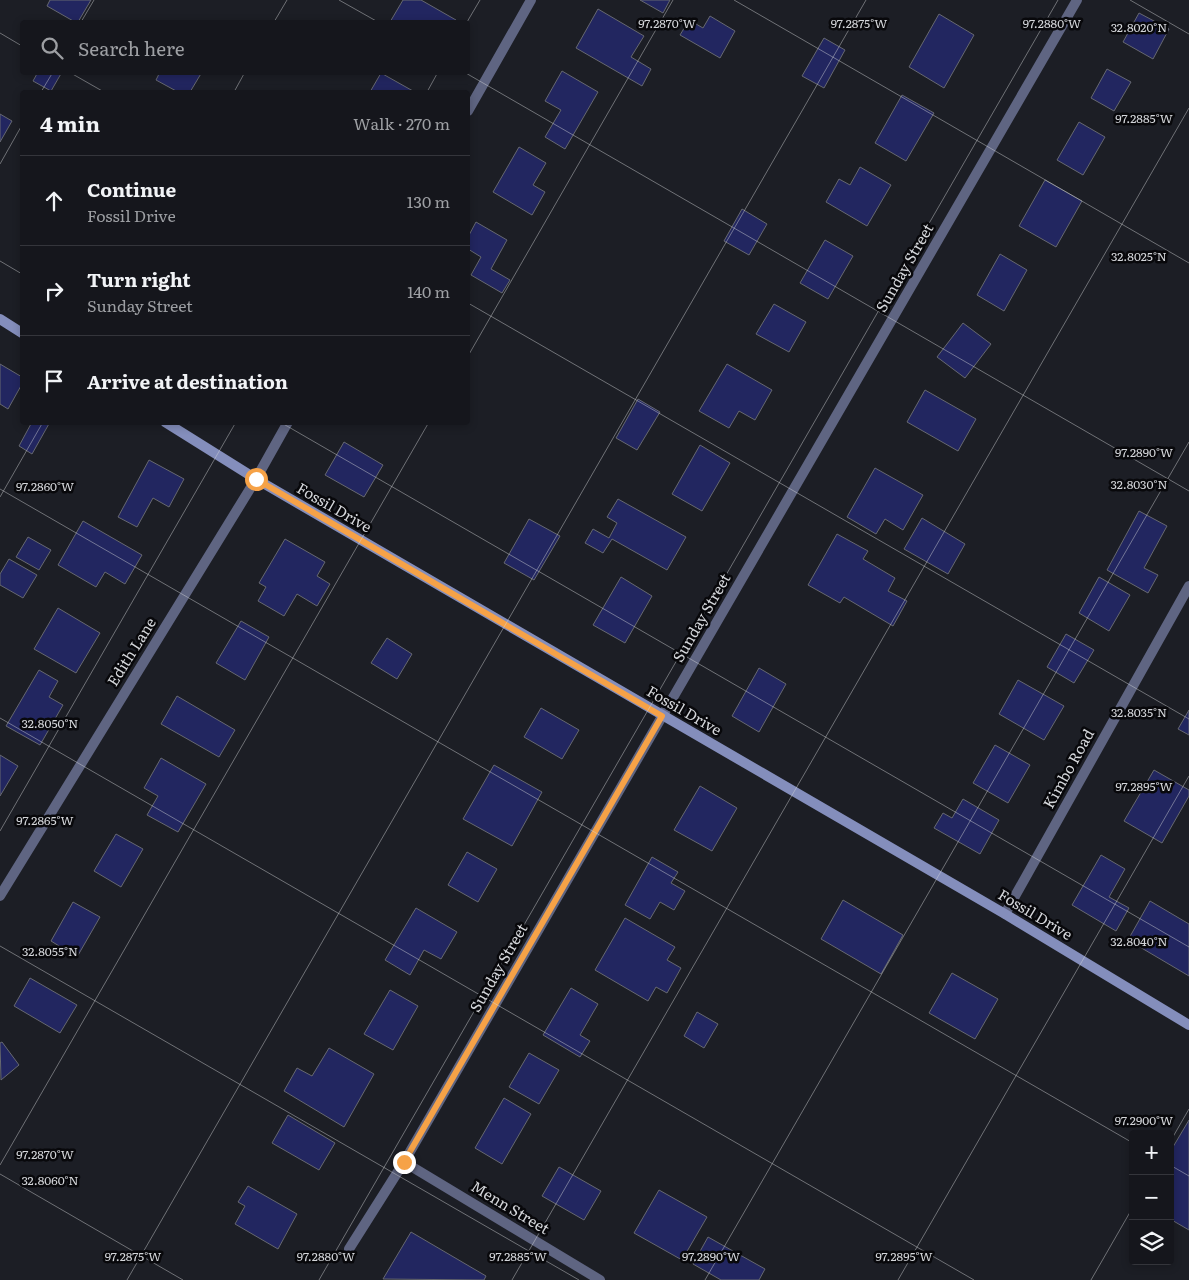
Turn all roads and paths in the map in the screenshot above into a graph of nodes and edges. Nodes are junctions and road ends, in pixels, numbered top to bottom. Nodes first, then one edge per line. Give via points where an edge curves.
1 (531, 0) edge
2 (1077, 0) edge
3 (470, 107) edge
4 (0, 319) edge
5 (20, 332) edge
6 (170, 425) edge
7 (286, 425) edge
8 (256, 479) junction
9 (1189, 586) edge
10 (662, 716) junction
11 (0, 896) edge
12 (1005, 914) junction
13 (1189, 1025) edge
14 (404, 1162) junction
15 (349, 1249) dead end
16 (600, 1280) edge

1 - 3 street
2 - 10 street, Sunday Street
4 - 5 street
6 - 8 street, Fossil Drive
7 - 8 street, Edith Lane
8 - 10 street, Fossil Drive
8 - 11 street, Edith Lane
9 - 12 street, Kimbo Road
10 - 12 street, Fossil Drive
10 - 14 street, Sunday Street
12 - 13 street, Fossil Drive
14 - 15 street, Sunday Street
14 - 16 street, Menn Street

